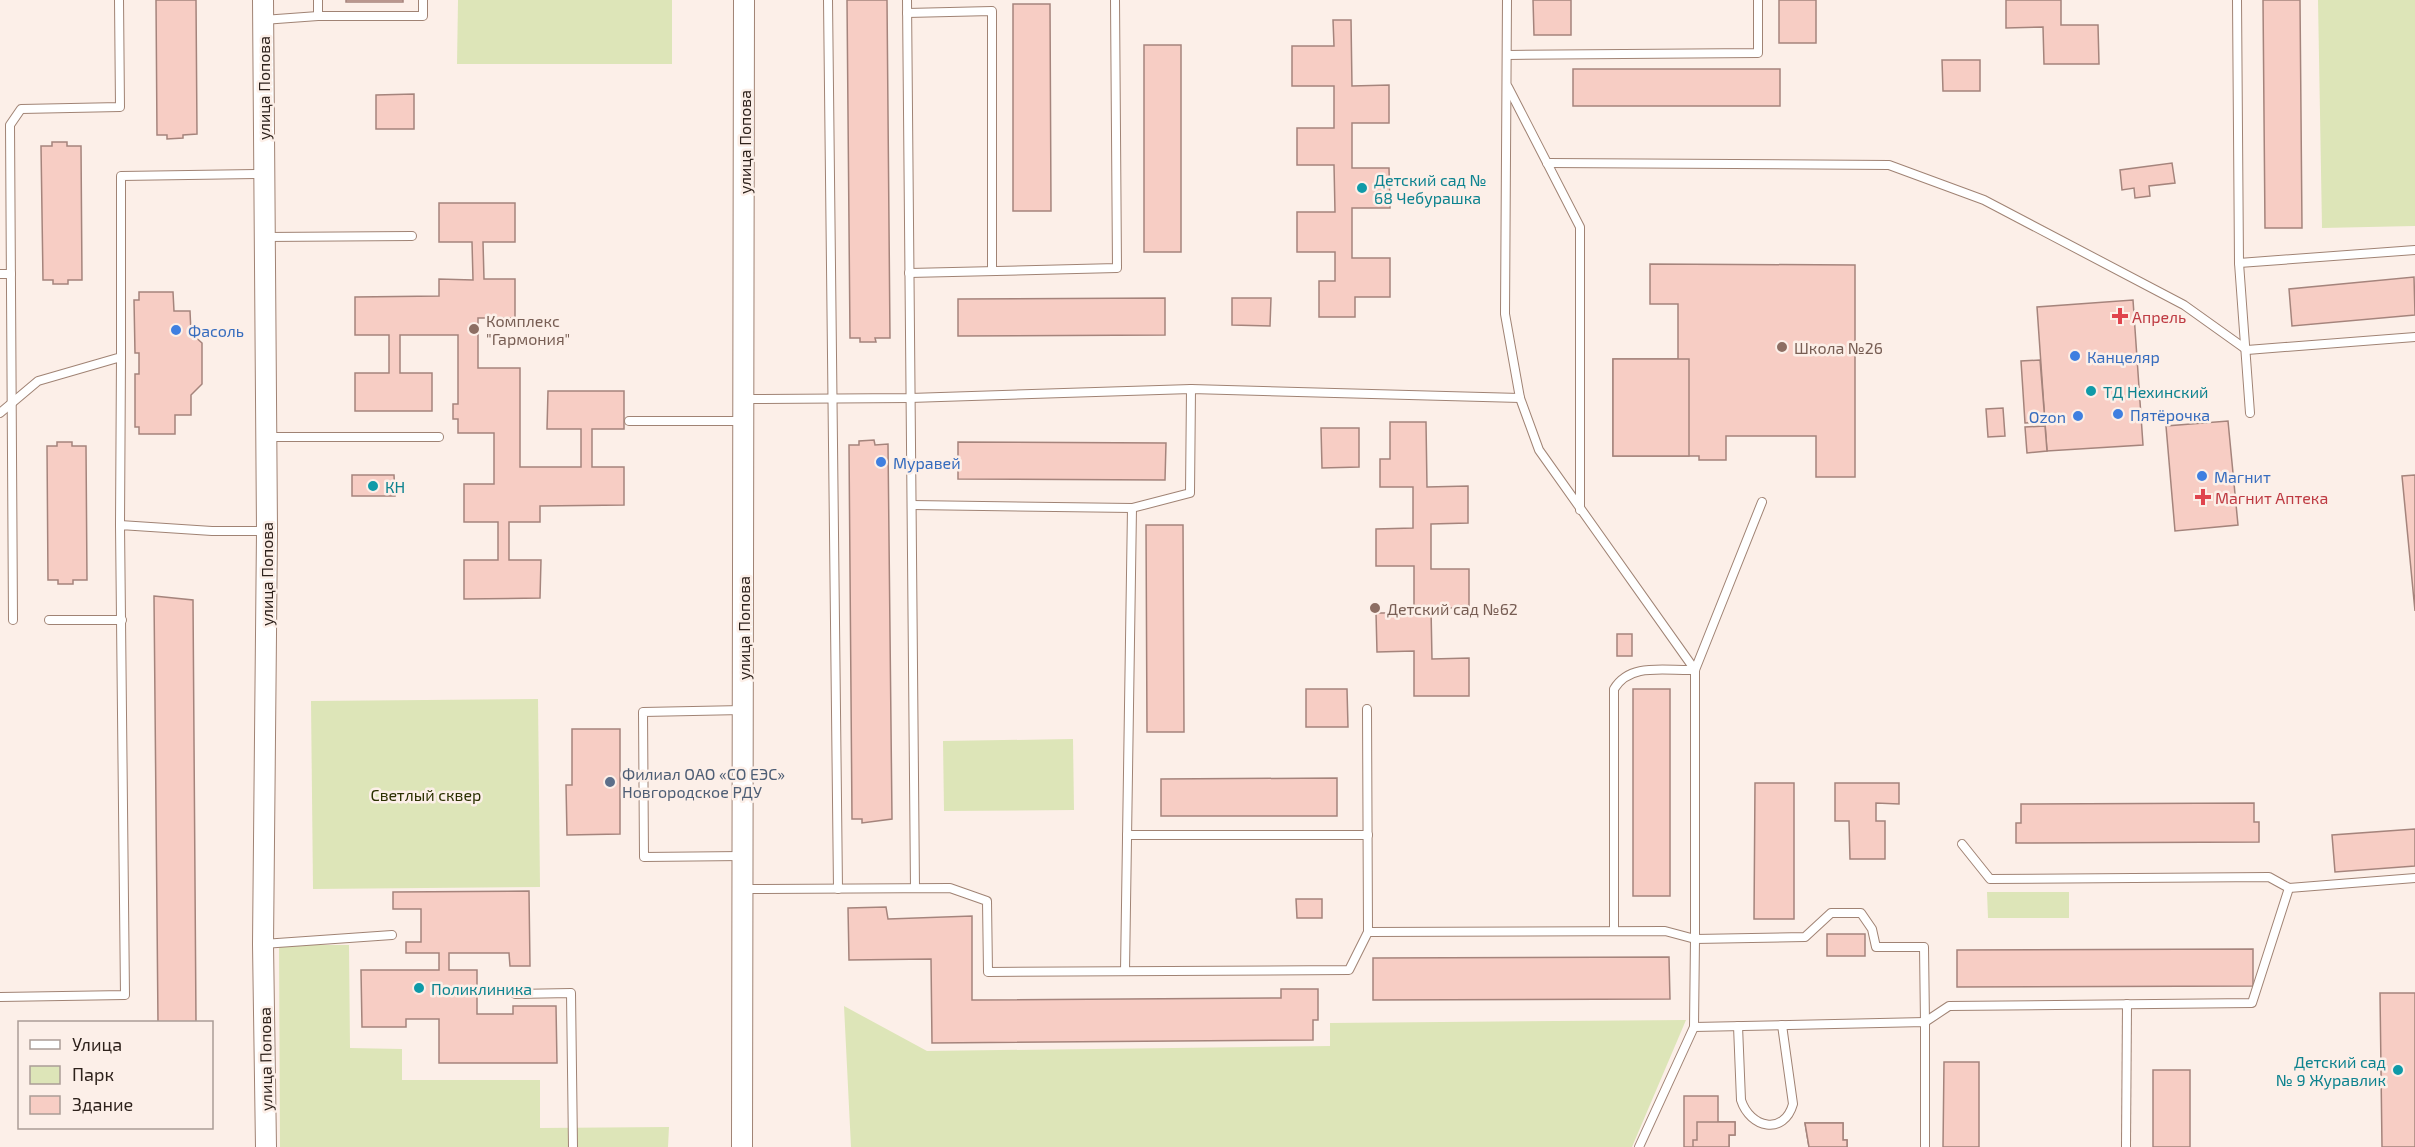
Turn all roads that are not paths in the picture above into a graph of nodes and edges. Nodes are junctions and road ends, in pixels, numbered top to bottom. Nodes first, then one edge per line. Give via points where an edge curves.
1 (119, 0) edge
2 (263, 0) edge
3 (318, 0) edge
4 (423, 0) edge
5 (744, 0) edge
6 (828, 0) edge
7 (907, 0) edge
8 (1114, 0) edge
9 (1507, 0) edge
10 (1758, 0) edge
11 (2237, 0) edge
12 (907, 13) junction
13 (318, 16) junction
14 (263, 20) junction
15 (1506, 55) junction
16 (1507, 85) junction
17 (1546, 163) junction
18 (264, 174) junction
19 (412, 236) dead end
20 (265, 237) junction
21 (2415, 250) edge
22 (2239, 263) junction
23 (992, 271) junction
24 (909, 273) junction
25 (0, 274) edge
26 (11, 274) junction
27 (2415, 337) edge
28 (2247, 350) junction
29 (121, 357) junction
30 (1191, 389) junction
31 (833, 397) junction
32 (910, 398) junction
33 (1520, 398) junction
34 (743, 399) junction
35 (13, 404) junction
36 (0, 412) edge
37 (2250, 413) dead end
38 (629, 421) dead end
39 (743, 421) junction
40 (267, 437) junction
41 (439, 437) dead end
42 (1762, 502) dead end
43 (912, 505) junction
44 (1132, 508) junction
45 (1580, 510) junction
46 (120, 525) junction
47 (267, 531) junction
48 (13, 620) dead end
49 (49, 620) dead end
50 (122, 620) junction
51 (1695, 670) junction
52 (1367, 709) dead end
53 (744, 710) junction
54 (1127, 835) junction
55 (1368, 835) junction
56 (1962, 844) dead end
57 (743, 856) junction
58 (2415, 878) edge
59 (915, 888) junction
60 (2289, 888) junction
61 (838, 889) junction
62 (743, 890) junction
63 (1614, 930) junction
64 (1368, 932) junction
65 (392, 935) dead end
66 (1695, 939) junction
67 (263, 944) junction
68 (1125, 971) junction
69 (514, 994) dead end
70 (0, 997) edge
71 (2127, 1004) junction
72 (1925, 1022) junction
73 (1782, 1025) junction
74 (1738, 1026) junction
75 (1694, 1027) junction
76 (266, 1147) edge
77 (573, 1147) edge
78 (742, 1147) edge
79 (1639, 1147) edge
80 (1925, 1147) edge
81 (2126, 1147) edge

1 - 26 lane via 120,107 21,109 10,125
2 - 14 street, улица Попова
3 - 13 lane
4 - 13 lane via 423,16
5 - 34 street, улица Попова
6 - 31 lane
7 - 12 lane
8 - 23 lane via 1117,268
9 - 15 lane
10 - 15 lane via 1758,53
11 - 22 lane
12 - 23 lane via 992,11
12 - 24 lane
13 - 14 lane
14 - 18 street, улица Попова
15 - 16 lane
16 - 17 lane
16 - 33 lane via 1505,314
17 - 28 lane via 1889,165 1984,200 2184,305
17 - 45 lane via 1580,227
18 - 20 street, улица Попова
18 - 29 lane via 121,176
19 - 20 lane
20 - 40 street, улица Попова
21 - 22 lane
22 - 28 lane
23 - 24 lane
24 - 32 lane
25 - 26 lane
26 - 35 lane
27 - 28 lane
28 - 37 lane
29 - 35 lane via 38,381
29 - 46 lane
30 - 32 lane
30 - 33 lane
30 - 44 lane via 1190,492
31 - 32 lane
31 - 34 lane
31 - 61 lane
32 - 43 lane
33 - 45 lane via 1539,450
34 - 39 street, улица Попова
35 - 36 lane
35 - 48 lane
38 - 39 lane
39 - 53 street, улица Попова
40 - 41 lane
40 - 47 street, улица Попова
42 - 51 lane
43 - 44 lane
43 - 59 lane
44 - 54 lane
45 - 51 lane
46 - 47 lane
46 - 50 lane
47 - 67 street, улица Попова
49 - 50 lane
50 - 70 lane via 125,995
51 - 63 lane via 1632,671 1620,678 1614,689
51 - 66 lane
52 - 55 lane
53 - 57 street, улица Попова
53 - 57 lane via 643,712 644,857
54 - 55 lane
54 - 68 lane
55 - 64 lane
56 - 60 lane via 1990,879 2270,877
57 - 62 street, улица Попова
58 - 60 lane
59 - 61 lane
59 - 68 lane via 950,888 987,901 988,972
60 - 71 lane via 2252,1003
61 - 62 lane
62 - 78 street, улица Попова
63 - 64 lane
63 - 66 lane via 1665,931
64 - 68 lane via 1349,970
65 - 67 lane
66 - 72 lane via 1805,938 1831,913 1861,913 1872,930 1876,947 1924,947
66 - 75 lane
67 - 76 street, улица Попова
69 - 77 lane via 571,993
71 - 72 lane via 1949,1006
71 - 81 lane
72 - 73 lane
72 - 80 lane
73 - 74 lane
73 - 74 lane via 1793,1104 1783,1120 1769,1125 1760,1123 1745,1110
74 - 75 lane
75 - 79 lane

